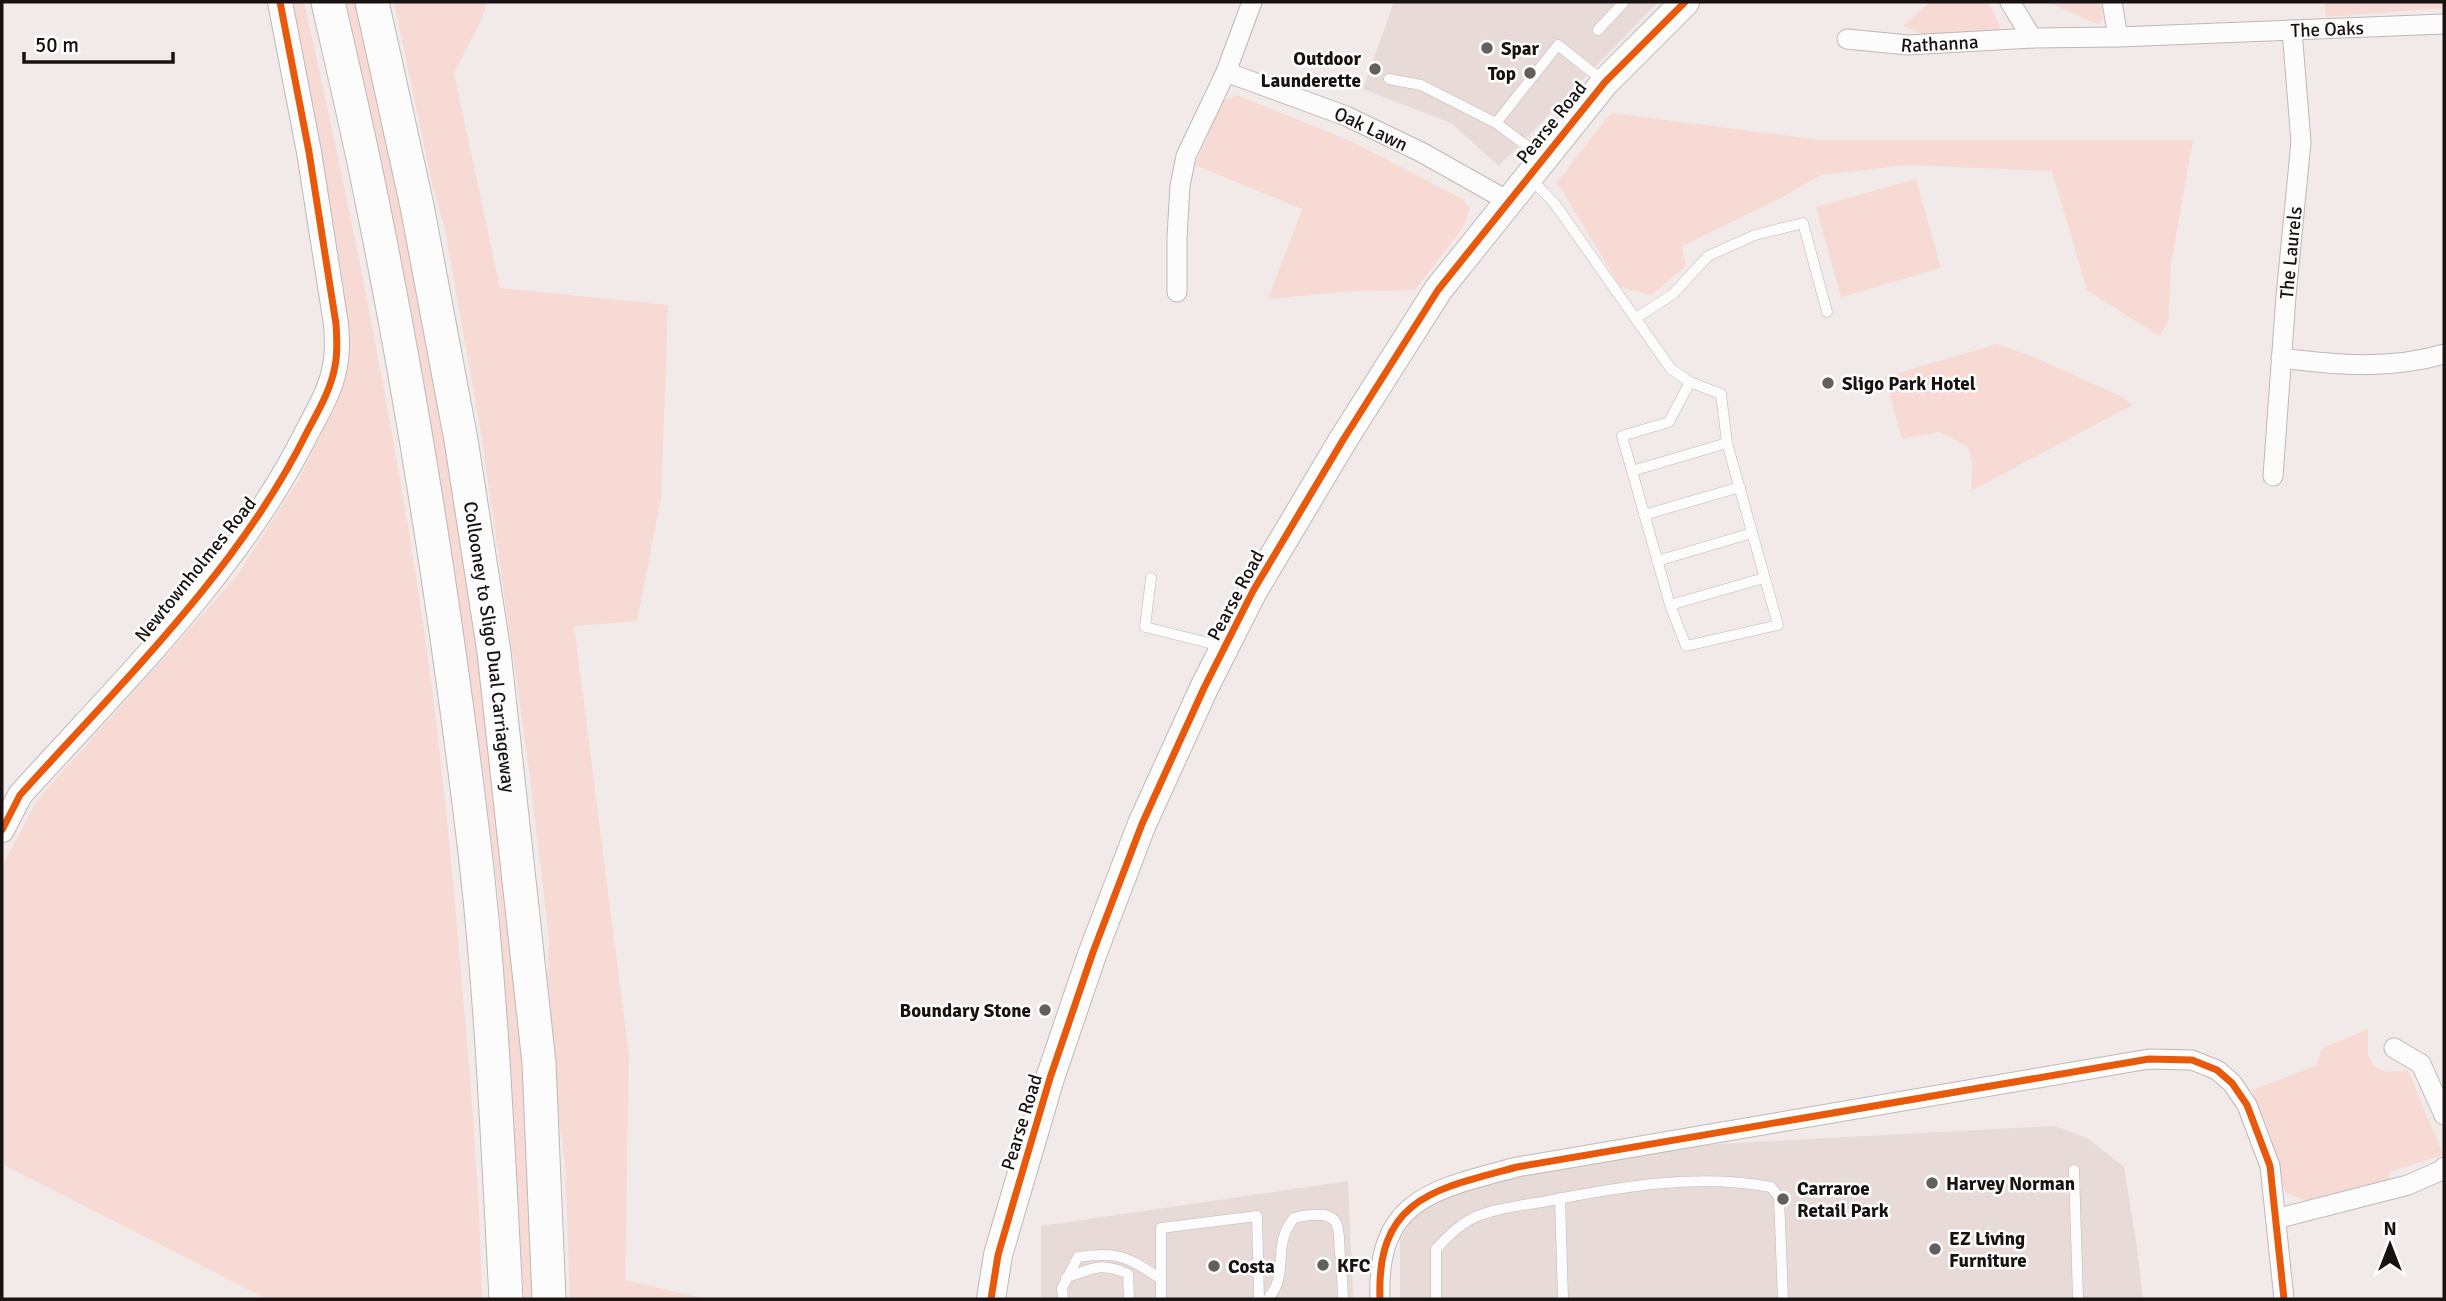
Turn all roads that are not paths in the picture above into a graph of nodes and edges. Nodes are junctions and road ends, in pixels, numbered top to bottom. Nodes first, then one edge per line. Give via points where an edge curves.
1 (280, 2) edge
2 (328, 2) edge
3 (372, 2) edge
4 (1252, 2) edge
5 (1624, 2) edge
6 (1685, 2) edge
7 (2010, 2) edge
8 (2112, 2) edge
9 (2444, 24) edge
10 (1598, 30) dead end
11 (2292, 30) junction
12 (2211, 33) joint
13 (2118, 37) junction
14 (2032, 38) junction
15 (1847, 39) dead end
16 (1226, 72) junction
17 (1390, 79) dead end
18 (1605, 82) junction
19 (1496, 123) junction
20 (1535, 167) junction
21 (1508, 201) junction
22 (1177, 292) dead end
23 (1828, 312) dead end
24 (1636, 318) junction
25 (2444, 354) edge
26 (2281, 358) junction
27 (1690, 382) junction
28 (1727, 443) junction
29 (1632, 471) junction
30 (2273, 476) dead end
31 (1740, 487) junction
32 (1644, 516) junction
33 (1752, 533) junction
34 (1657, 561) junction
35 (1151, 578) dead end
36 (1764, 578) junction
37 (1670, 605) junction
38 (1225, 647) junction
39 (2, 830) edge
40 (2394, 1048) dead end
41 (2444, 1115) edge
42 (2444, 1167) edge
43 (2074, 1170) dead end
44 (1560, 1198) junction
45 (2276, 1219) junction
46 (1340, 1255) dead end
47 (1342, 1274) dead end
48 (1065, 1279) junction
49 (1161, 1279) junction
50 (506, 1299) edge
51 (549, 1299) edge
52 (991, 1299) edge
53 (1062, 1299) edge
54 (1129, 1299) edge
55 (1161, 1299) edge
56 (1259, 1299) edge
57 (1268, 1299) edge
58 (1343, 1299) edge
59 (1380, 1299) edge
60 (1436, 1299) edge
61 (1563, 1299) edge
62 (1783, 1299) edge
63 (2078, 1299) edge
64 (2284, 1299) edge

1 - 39 street, Newtownholmes Road via 334,311 338,348 325,398 255,523 182,615 20,795
2 - 50 highway via 413,419 449,654 475,855
3 - 51 highway, Collooney to Sligo Dual Carriageway via 420,220 494,652 539,1063
4 - 16 street
5 - 10 lane
6 - 18 main road, Pearse Road
7 - 14 street
8 - 13 street
9 - 11 street, The Oaks
11 - 12 street, The Oaks
11 - 26 street, The Laurels via 2301,142
12 - 13 street, Rathanna
13 - 14 street, Rathanna
14 - 15 street, Rathanna via 1908,45
16 - 21 street, Oak Lawn via 1346,116
16 - 22 street via 1186,156 1180,186
17 - 19 lane via 1421,85
18 - 19 lane via 1558,45
18 - 20 main road, Pearse Road
19 - 20 lane
20 - 21 main road, Pearse Road
20 - 24 lane via 1555,204
21 - 38 main road, Pearse Road via 1407,337 1293,522
23 - 24 lane via 1803,223 1755,235 1709,256 1672,294
24 - 27 lane via 1671,369
25 - 26 street via 2375,366
26 - 30 street, The Laurels
27 - 28 lane via 1721,394
27 - 29 lane via 1669,422 1622,436
28 - 29 lane
28 - 31 lane
29 - 32 lane
31 - 32 lane
31 - 33 lane
32 - 34 lane
33 - 34 lane
33 - 36 lane
34 - 37 lane
35 - 38 lane via 1145,627
36 - 37 lane
36 - 37 lane via 1778,625 1686,646
38 - 52 main road, Pearse Road via 1142,824 1093,953 1012,1207
40 - 41 street via 2421,1064
42 - 45 street via 2408,1185
43 - 63 lane
44 - 60 lane via 1482,1214 1462,1224 1436,1249
44 - 61 lane
44 - 62 lane via 1641,1185 1742,1182 1771,1187 1779,1197
45 - 59 street via 2270,1166 2247,1105 2232,1083 2217,1069 2192,1060 2149,1059 1517,1167 1454,1184 1413,1204 1395,1223 1382,1255
45 - 64 street
46 - 57 lane via 1333,1219 1321,1214 1294,1218 1285,1228 1278,1288
47 - 58 lane
48 - 49 lane via 1078,1257 1104,1253 1131,1259
48 - 53 lane
48 - 54 lane via 1092,1268 1111,1267 1128,1274
49 - 55 lane
49 - 56 lane via 1161,1228 1256,1216

